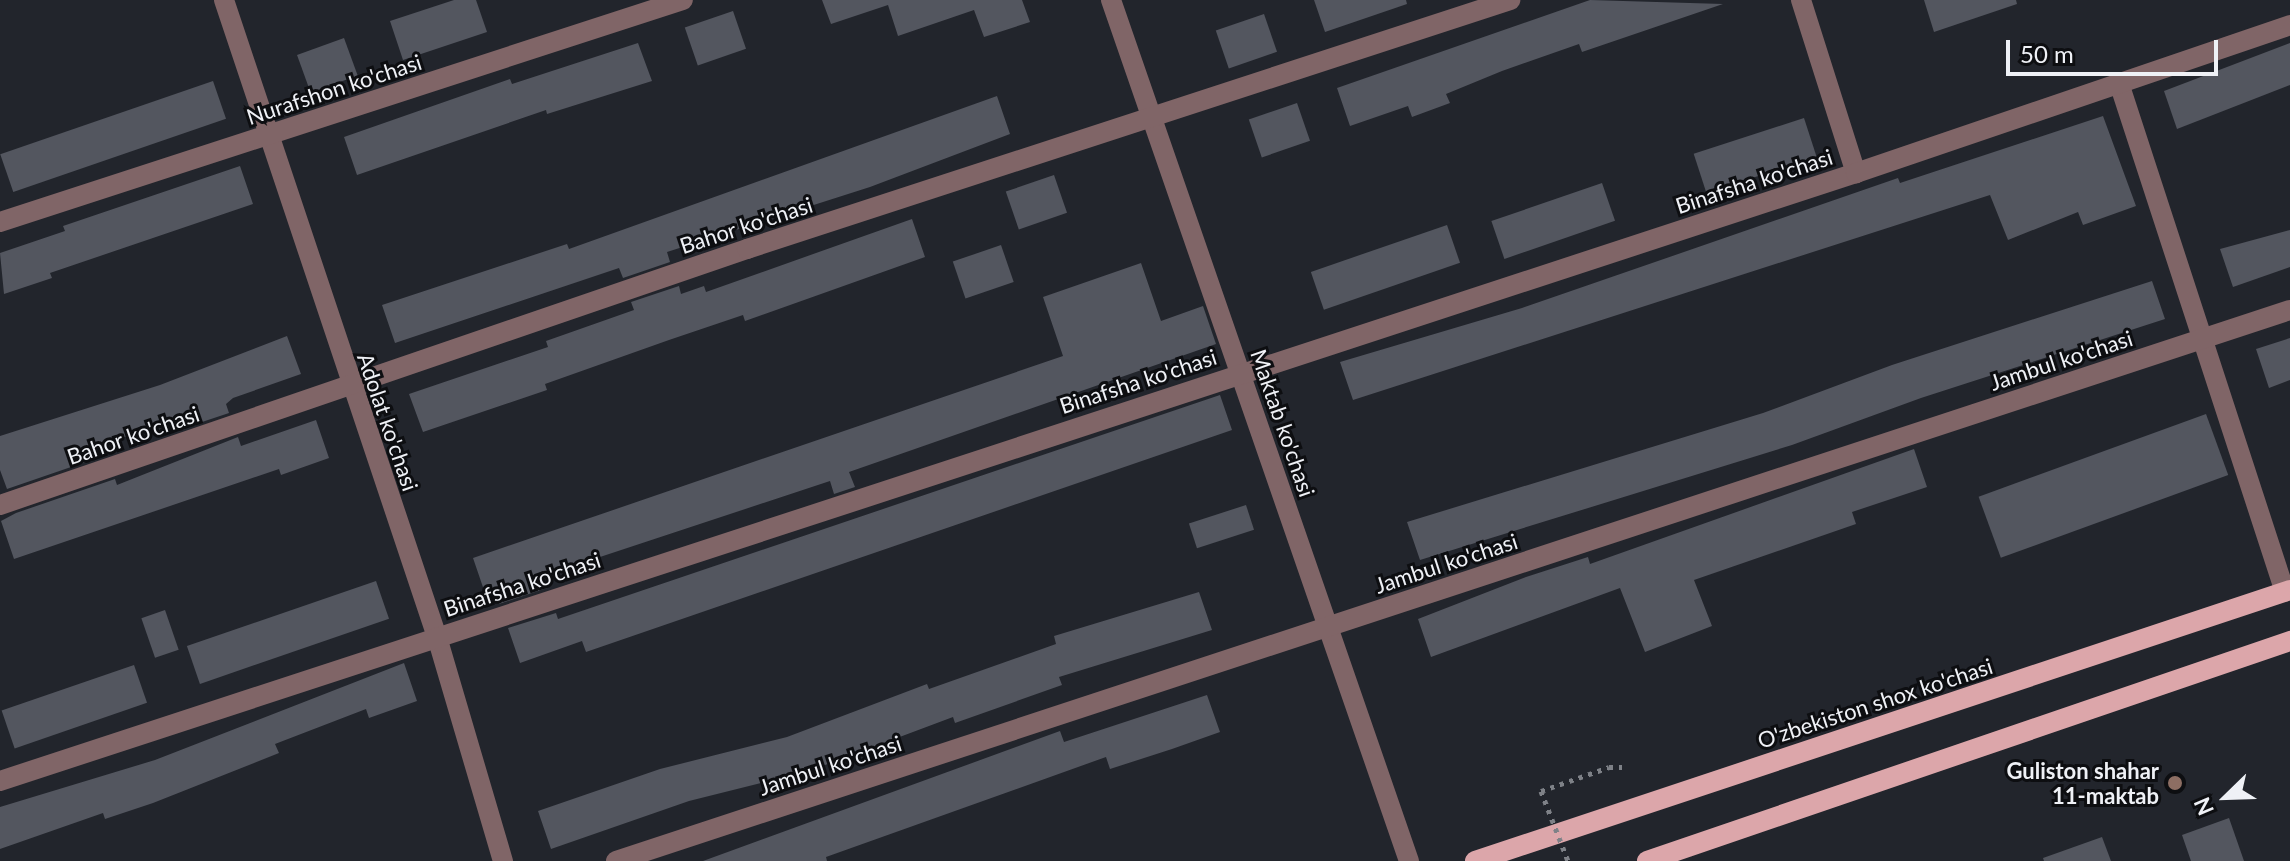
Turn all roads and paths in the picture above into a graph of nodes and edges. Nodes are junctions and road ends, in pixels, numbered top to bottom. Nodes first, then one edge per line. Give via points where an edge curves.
1 (224, 0) edge
2 (683, 0) edge
3 (1111, 0) edge
4 (1510, 0) edge
5 (1801, 0) edge
6 (2290, 25) edge
7 (2119, 83) junction
8 (1152, 120) junction
9 (269, 135) junction
10 (1856, 173) junction
11 (0, 222) edge
12 (2290, 310) edge
13 (2203, 339) junction
14 (1240, 372) junction
15 (350, 387) junction
16 (0, 505) edge
17 (2288, 591) edge
18 (1328, 627) junction
19 (437, 637) junction
20 (2290, 641) edge
21 (1622, 767) dead end
22 (0, 781) edge
23 (1652, 860) edge
24 (503, 861) edge
25 (616, 861) edge
26 (1409, 861) edge
27 (1475, 861) edge
28 (1568, 861) edge

1 - 9 street, Adolat ko'chasi
2 - 9 street, Nurafshon ko'chasi
3 - 8 street, Maktab ko'chasi
4 - 8 street, Bahor ko'chasi
5 - 10 street
6 - 7 street, Binafsha ko'chasi
7 - 10 street, Binafsha ko'chasi
7 - 13 street
8 - 14 street, Maktab ko'chasi
8 - 15 street, Bahor ko'chasi via 747,249
9 - 11 street, Nurafshon ko'chasi
9 - 15 street, Adolat ko'chasi
10 - 14 street, Binafsha ko'chasi
12 - 13 street, Jambul ko'chasi
13 - 17 street
13 - 18 street, Jambul ko'chasi
14 - 18 street, Maktab ko'chasi
14 - 19 street, Binafsha ko'chasi
15 - 16 street, Bahor ko'chasi
15 - 19 street, Adolat ko'chasi
17 - 27 main road, O'zbekiston shox ko'chasi
18 - 25 street, Jambul ko'chasi
18 - 26 street, Maktab ko'chasi
19 - 22 street, Binafsha ko'chasi
19 - 24 street, Adolat ko'chasi
20 - 23 main road
21 - 28 path, bridge via 1541,791

